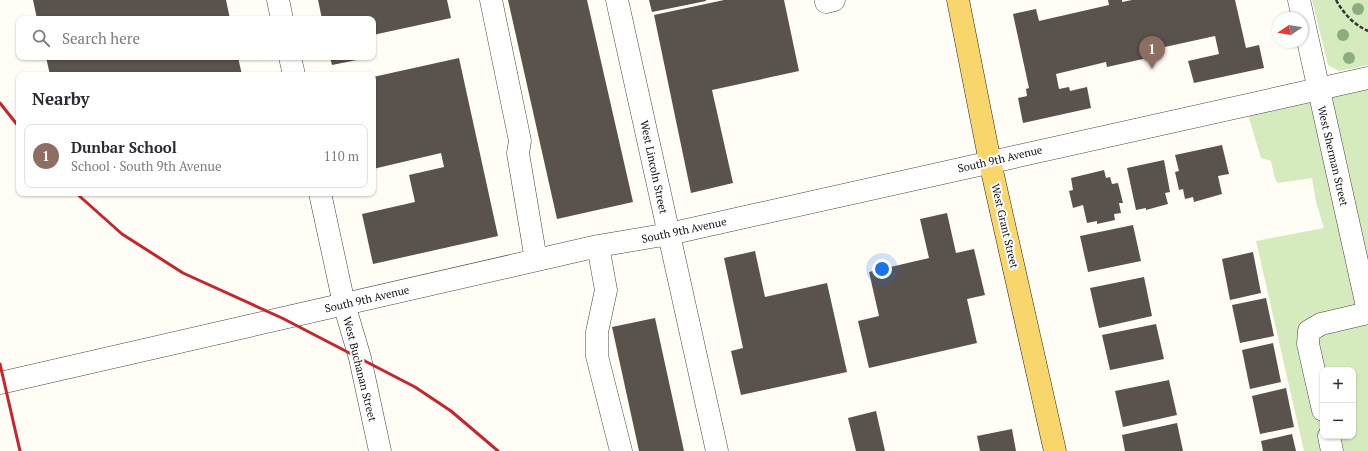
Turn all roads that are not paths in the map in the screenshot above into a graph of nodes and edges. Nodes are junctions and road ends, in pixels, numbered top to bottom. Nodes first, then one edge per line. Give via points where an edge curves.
1 (278, 0) edge
2 (491, 0) edge
3 (617, 0) edge
4 (958, 0) edge
5 (1299, 0) edge
6 (281, 16) edge
7 (291, 60) edge
8 (293, 72) edge
9 (1368, 78) edge
10 (1318, 89) junction
11 (990, 162) junction
12 (321, 196) edge
13 (669, 234) junction
14 (598, 246) junction
15 (536, 260) junction
16 (344, 304) junction
17 (1368, 312) edge
18 (0, 383) edge
19 (1321, 403) edge
20 (1330, 439) edge
21 (380, 451) edge
22 (622, 451) edge
23 (717, 451) edge
24 (1055, 451) edge
25 (1332, 451) edge

1 - 6 street
2 - 15 street via 520,141 518,153
3 - 13 street, West Lincoln Street
4 - 11 main road, West Grant Street
5 - 10 street, West Sherman Street
7 - 8 street
9 - 10 street, South 9th Avenue
10 - 11 street, South 9th Avenue
10 - 17 street, West Sherman Street
11 - 13 street, South 9th Avenue
11 - 24 main road, West Grant Street
12 - 16 street, West Buchanan Street
13 - 14 street, South 9th Avenue
13 - 23 street, West Lincoln Street
14 - 15 street, South 9th Avenue
14 - 22 street via 606,290 597,332 597,356
15 - 16 street, South 9th Avenue
16 - 18 street, South 9th Avenue
16 - 21 street, West Buchanan Street via 360,358
17 - 19 street, West Sherman Street via 1321,324 1310,331 1308,344
20 - 25 street

